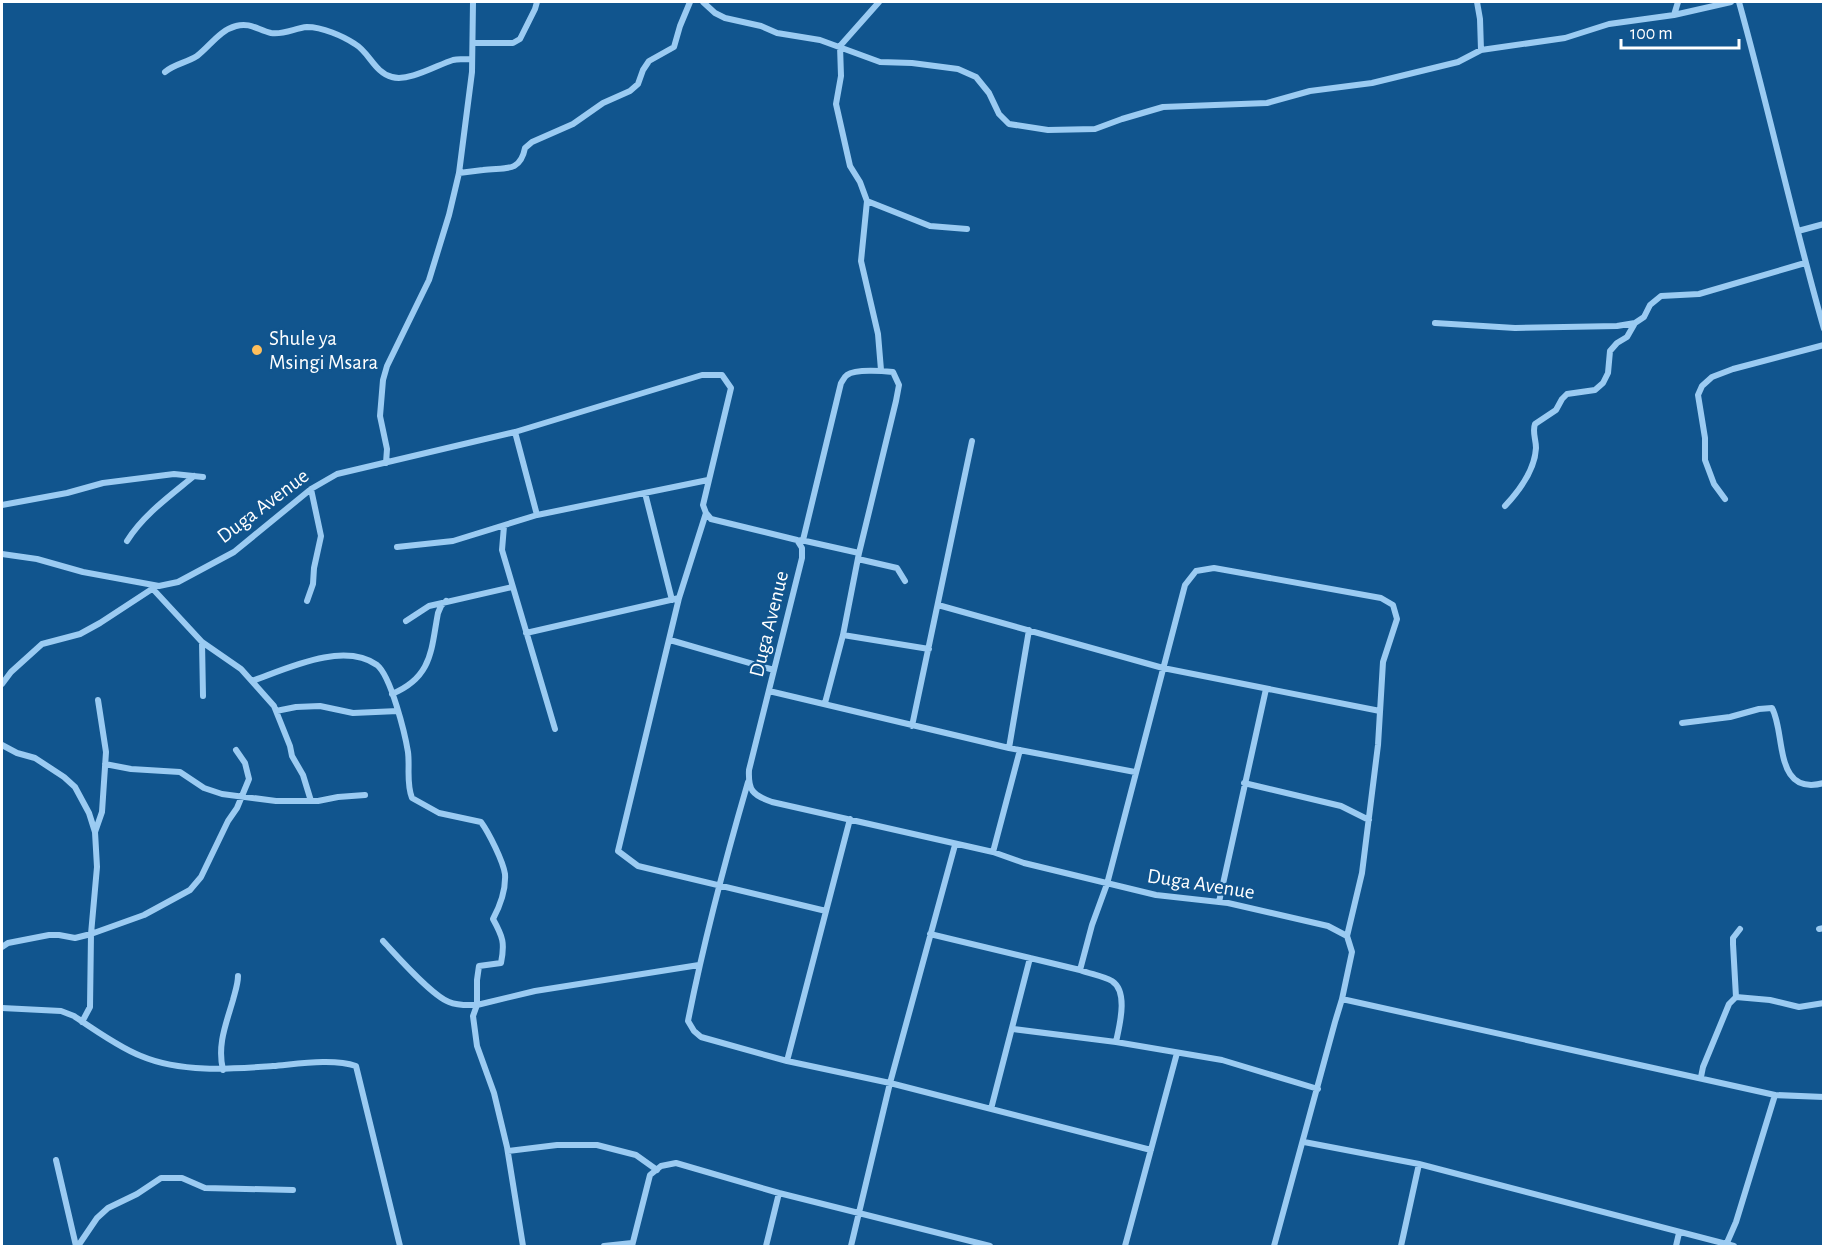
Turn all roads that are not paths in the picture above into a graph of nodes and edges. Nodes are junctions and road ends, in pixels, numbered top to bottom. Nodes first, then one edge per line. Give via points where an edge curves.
1 (473, 2) edge
2 (542, 2) edge
3 (690, 2) edge
4 (703, 2) edge
5 (879, 2) edge
6 (1477, 2) edge
7 (1678, 2) edge
8 (1731, 2) edge
9 (1739, 2) edge
10 (536, 5) edge
11 (1674, 15) junction
12 (473, 43) junction
13 (840, 46) junction
14 (1481, 50) junction
15 (472, 59) junction
16 (165, 72) dead end
17 (459, 173) junction
18 (867, 201) junction
19 (1824, 224) edge
20 (967, 229) dead end
21 (1798, 231) junction
22 (1805, 263) junction
23 (1435, 323) dead end
24 (1635, 323) junction
25 (1824, 329) edge
26 (1824, 345) edge
27 (881, 370) junction
28 (515, 432) junction
29 (972, 441) dead end
30 (386, 463) junction
31 (194, 476) junction
32 (203, 477) dead end
33 (708, 480) junction
34 (310, 489) junction
35 (645, 493) junction
36 (1725, 499) dead end
37 (2, 505) edge
38 (1505, 506) dead end
39 (706, 513) junction
40 (537, 515) junction
41 (504, 526) junction
42 (800, 540) junction
43 (127, 541) dead end
44 (397, 547) dead end
45 (2, 554) edge
46 (858, 556) junction
47 (905, 581) dead end
48 (155, 587) junction
49 (512, 587) junction
50 (676, 599) junction
51 (307, 601) dead end
52 (446, 601) junction
53 (938, 605) junction
54 (406, 621) dead end
55 (1029, 630) junction
56 (526, 633) junction
57 (843, 635) junction
58 (670, 640) junction
59 (202, 642) junction
60 (928, 649) junction
61 (1163, 668) junction
62 (774, 670) junction
63 (252, 681) junction
64 (2, 684) edge
65 (1266, 689) junction
66 (769, 691) junction
67 (392, 694) junction
68 (203, 696) dead end
69 (98, 700) dead end
70 (825, 703) junction
71 (276, 711) junction
72 (398, 711) junction
73 (1380, 711) junction
74 (1682, 723) dead end
75 (912, 726) junction
76 (555, 729) dead end
77 (2, 745) edge
78 (1009, 748) junction
79 (236, 750) dead end
80 (1020, 750) junction
81 (105, 764) junction
82 (1135, 772) junction
83 (748, 782) junction
84 (1244, 783) junction
85 (1824, 783) edge
86 (365, 795) dead end
87 (241, 796) junction
88 (311, 801) junction
89 (850, 819) junction
90 (1369, 820) junction
91 (95, 832) junction
92 (955, 845) junction
93 (993, 852) junction
94 (1107, 884) junction
95 (718, 885) junction
96 (1219, 902) junction
97 (826, 911) junction
98 (1740, 929) dead end
99 (91, 934) junction
100 (930, 934) junction
101 (1347, 936) junction
102 (382, 941) dead end
103 (2, 947) edge
104 (1030, 958) junction
105 (699, 965) junction
106 (1080, 970) junction
107 (237, 976) dead end
108 (1736, 997) junction
109 (1342, 999) junction
110 (1824, 1003) edge
111 (477, 1005) junction
112 (2, 1008) edge
113 (82, 1022) junction
114 (1013, 1029) junction
115 (1116, 1042) junction
116 (1177, 1053) junction
117 (787, 1061) junction
118 (223, 1070) junction
119 (1701, 1077) junction
120 (890, 1083) junction
121 (1318, 1089) junction
122 (1775, 1095) junction
123 (1824, 1097) edge
124 (992, 1109) junction
125 (1304, 1142) junction
126 (508, 1150) junction
127 (1151, 1150) junction
128 (56, 1161) dead end
129 (1419, 1164) junction
130 (657, 1170) junction
131 (293, 1190) dead end
132 (779, 1193) junction
133 (860, 1214) junction
134 (1679, 1233) junction
135 (632, 1245) edge
136 (1726, 1245) junction
137 (77, 1246) edge
138 (400, 1246) edge
139 (523, 1246) edge
140 (604, 1246) edge
141 (766, 1246) edge
142 (852, 1246) edge
143 (988, 1246) edge
144 (1125, 1246) edge
145 (1274, 1246) edge
146 (1401, 1246) edge
147 (1676, 1246) edge
148 (1734, 1246) edge

1 - 12 street
2 - 10 street
3 - 17 street via 674,47 649,61 638,84 630,91 532,142 519,164 501,170
4 - 13 street via 725,18
5 - 13 street
6 - 14 street
7 - 11 street
8 - 11 street
9 - 21 street
10 - 12 street via 520,39 513,43
11 - 14 street via 1609,24 1564,38
12 - 15 street
13 - 14 street via 880,62 958,69 976,77 1009,124 1048,129 1095,129 1163,107 1268,103 1458,62
13 - 18 street via 841,76 836,104 850,166
15 - 16 street via 390,77 355,43 318,28 271,33 248,24 224,30 197,56
15 - 17 street
17 - 30 street via 429,280 383,380 380,416
18 - 20 street via 930,226
18 - 27 street via 861,261 876,323
19 - 21 street
21 - 22 street
22 - 24 street via 1699,294 1661,296
22 - 25 street
23 - 24 street via 1515,328
24 - 38 street via 1627,337 1610,351 1603,383 1595,390 1567,394 1556,410 1535,424 1536,448 1529,471 1517,494
26 - 36 street via 1733,369 1712,377 1702,386 1698,395 1705,460
27 - 42 street, Duga Avenue via 856,372 841,383
27 - 46 street via 893,372 899,385
28 - 30 street, Duga Avenue
28 - 33 street, Duga Avenue via 702,375 722,375 731,388
28 - 40 street
29 - 53 street
30 - 34 street, Duga Avenue via 337,474
31 - 32 street
31 - 37 street via 174,474 103,483 67,494
31 - 43 street via 133,530
33 - 35 street
33 - 39 street, Duga Avenue via 703,505
34 - 48 street, Duga Avenue via 234,552 178,582
34 - 51 street via 321,536
35 - 40 street
35 - 50 street
39 - 42 street via 711,519
39 - 50 street, Duga Avenue
40 - 41 street
41 - 44 street via 453,542
41 - 49 street via 502,550
42 - 46 street
42 - 62 street, Duga Avenue via 802,558
45 - 48 street, Duga Avenue
46 - 47 street via 897,568
46 - 57 street
48 - 59 street
48 - 64 street via 80,634 42,644
49 - 52 street
49 - 56 street
50 - 56 street
50 - 58 street, Duga Avenue
52 - 54 street via 429,606
52 - 67 street via 438,613 427,665 404,689
53 - 55 street
53 - 60 street
55 - 61 street
55 - 78 street
56 - 76 street
57 - 60 street
57 - 70 street
58 - 62 street
58 - 95 street, Duga Avenue via 618,851 638,866
59 - 63 street
59 - 68 street
60 - 75 street
61 - 65 street
61 - 73 street via 1185,585 1196,571 1214,568 1381,598 1393,605 1398,619 1383,662
61 - 82 street
62 - 66 street, Duga Avenue
63 - 67 street via 315,660 356,657 377,666
63 - 71 street
65 - 73 street
65 - 84 street
66 - 70 street
66 - 83 street, Duga Avenue
67 - 72 street
69 - 81 street
70 - 75 street
71 - 72 street via 320,706 354,713
71 - 88 street
72 - 111 street via 408,754 412,798 439,813 481,822 490,834 505,873 500,906 493,920 504,946 501,963 479,966
73 - 90 street
74 - 85 street via 1772,708 1786,767 1801,784
75 - 78 street
77 - 91 street via 35,758 75,787
78 - 80 street
79 - 87 street via 249,779
80 - 82 street
80 - 93 street
81 - 87 street via 180,772 204,788
81 - 91 street via 102,812
82 - 94 street
83 - 89 street, Duga Avenue via 751,791 772,802
83 - 95 street
84 - 90 street via 1341,806
84 - 96 street
86 - 88 street
87 - 88 street
87 - 99 street via 201,877 190,891 144,915
89 - 92 street, Duga Avenue
89 - 97 street
90 - 101 street
91 - 99 street via 97,867
92 - 93 street, Duga Avenue
92 - 100 street
93 - 94 street, Duga Avenue
94 - 96 street, Duga Avenue via 1156,895
94 - 106 street
95 - 97 street
95 - 105 street
96 - 101 street, Duga Avenue via 1328,926
97 - 117 street
98 - 108 street via 1733,938
99 - 103 street via 75,938 49,935
99 - 113 street via 90,1007
100 - 104 street
100 - 120 street
101 - 109 street via 1352,952
102 - 111 street via 447,1002
104 - 106 street
104 - 114 street
105 - 111 street via 535,991
105 - 117 street via 688,1021 694,1031 701,1037
106 - 115 street via 1114,982 1121,994
107 - 118 street via 222,1035
108 - 110 street via 1800,1007
108 - 119 street via 1729,1004
109 - 119 street
109 - 121 street
111 - 126 street via 472,1016 477,1046
112 - 113 street via 61,1011
113 - 118 street via 143,1057
114 - 115 street
114 - 124 street
115 - 116 street
116 - 121 street via 1222,1060
116 - 127 street
117 - 120 street
118 - 138 street via 299,1064 356,1066
119 - 122 street
120 - 124 street
120 - 133 street
121 - 125 street
122 - 123 street
122 - 136 street
124 - 127 street
125 - 129 street
125 - 145 street
126 - 130 street via 597,1145 636,1155
126 - 139 street
127 - 144 street
128 - 137 street
129 - 134 street
129 - 146 street
130 - 132 street via 676,1163
130 - 135 street via 650,1175 645,1188
131 - 137 street via 205,1188 182,1178 160,1178 108,1208
132 - 133 street
132 - 141 street
133 - 142 street
133 - 143 street
134 - 136 street
134 - 147 street
135 - 140 street
136 - 148 street

